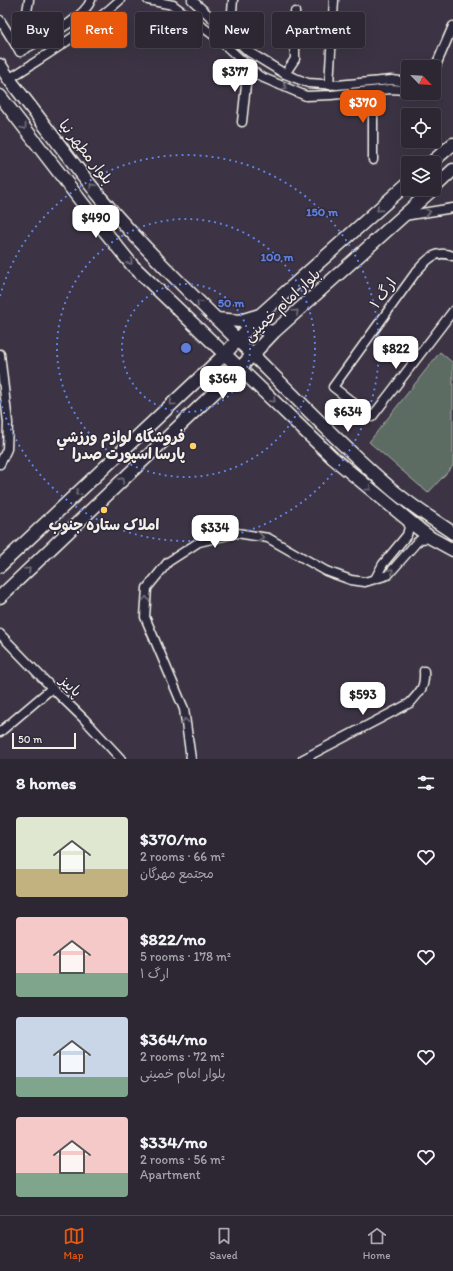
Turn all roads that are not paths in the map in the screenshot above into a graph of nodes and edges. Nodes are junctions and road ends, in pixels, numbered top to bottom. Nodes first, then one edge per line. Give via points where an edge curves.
1 (29, 0) edge
2 (91, 0) edge
3 (120, 0) edge
4 (148, 0) edge
5 (192, 0) edge
6 (232, 0) edge
7 (334, 0) edge
8 (174, 2) edge
9 (231, 12) edge
10 (210, 17) edge
11 (0, 20) edge
12 (453, 26) edge
13 (245, 48) edge
14 (295, 48) edge
15 (20, 52) junction
16 (438, 60) edge
17 (0, 65) edge
18 (248, 66) junction
19 (285, 74) junction
20 (9, 79) junction
21 (401, 81) edge
22 (329, 84) junction
23 (401, 90) edge
24 (357, 93) junction
25 (0, 96) edge
26 (242, 122) dead end
27 (453, 144) edge
28 (439, 156) edge
29 (373, 160) dead end
30 (453, 170) edge
31 (441, 181) edge
32 (401, 189) edge
33 (424, 196) edge
34 (453, 208) edge
35 (403, 216) junction
36 (453, 256) edge
37 (453, 311) edge
38 (260, 315) junction
39 (216, 319) junction
40 (274, 332) junction
41 (237, 340) junction
42 (0, 354) edge
43 (224, 354) junction
44 (253, 355) junction
45 (240, 368) junction
46 (204, 373) junction
47 (218, 388) junction
48 (0, 464) edge
49 (426, 515) junction
50 (408, 520) junction
51 (418, 529) junction
52 (453, 533) edge
53 (432, 538) junction
54 (453, 550) edge
55 (0, 566) edge
56 (375, 579) junction
57 (0, 597) edge
58 (0, 634) edge
59 (424, 671) dead end
60 (52, 688) junction
61 (0, 732) edge
62 (121, 759) edge
63 (191, 759) edge
64 (302, 759) edge

1 - 15 street
2 - 15 street via 72,22
3 - 20 street via 67,42
4 - 8 street
5 - 10 street
6 - 9 street
7 - 22 street
8 - 18 street
11 - 15 street
12 - 16 street
13 - 19 street
14 - 19 street via 295,58
17 - 20 main road, بلوار مطهر نیا
18 -> 24 street via 259,76 306,96
18 - 26 street
19 - 22 street via 308,83
39 -> 20 main road, بلوار مطهر نیا via 149,251 101,197
21 - 22 street
23 - 24 street
24 - 29 street via 360,102 373,109
25 -> 43 main road via 132,265
27 - 28 main road
30 - 31 main road, بلوار امام خمینی
32 -> 38 main road, بلوار امام خمینی
33 - 35 main road, بلوار امام خمینی
35 -> 34 street
40 -> 35 main road, بلوار امام خمینی
36 - 37 street, ارگ ۱ via 432,256 416,272 333,387 372,417
38 - 39 main road via 240,321
38 - 40 main road via 259,324 262,328
38 - 41 main road, بلوار امام خمینی
39 - 41 main road, بلوار مطهر نیا
40 - 44 main road, بلوار امام خمینی
41 - 43 main road, بلوار امام خمینی
41 - 44 main road, بلوار مطهر نیا
42 - 48 street via 8,424 7,450
43 - 45 main road
43 - 46 main road, بلوار امام خمینی
44 - 45 main road, بلوار امام خمینی
44 - 49 main road, بلوار مطهر نیا via 344,446 389,487
45 - 47 main road, بلوار امام خمینی
45 -> 50 main road via 333,458
46 - 47 main road via 215,376
46 -> 55 main road, بلوار امام خمینی
57 -> 47 main road, بلوار امام خمینی
49 - 51 main road
49 - 52 main road, بلوار مطهر نیا
50 - 51 main road
50 - 56 street via 407,535 383,564
51 - 53 main road
53 - 54 main road
56 -> 53 street via 388,575 421,539
63 -> 56 street via 184,709 145,617 147,588 168,562 199,542 238,533 268,538 326,571 351,580 365,582
58 - 60 street, پاییز
59 - 64 street via 425,681 410,703
60 - 61 street
60 - 62 street, پاییز

